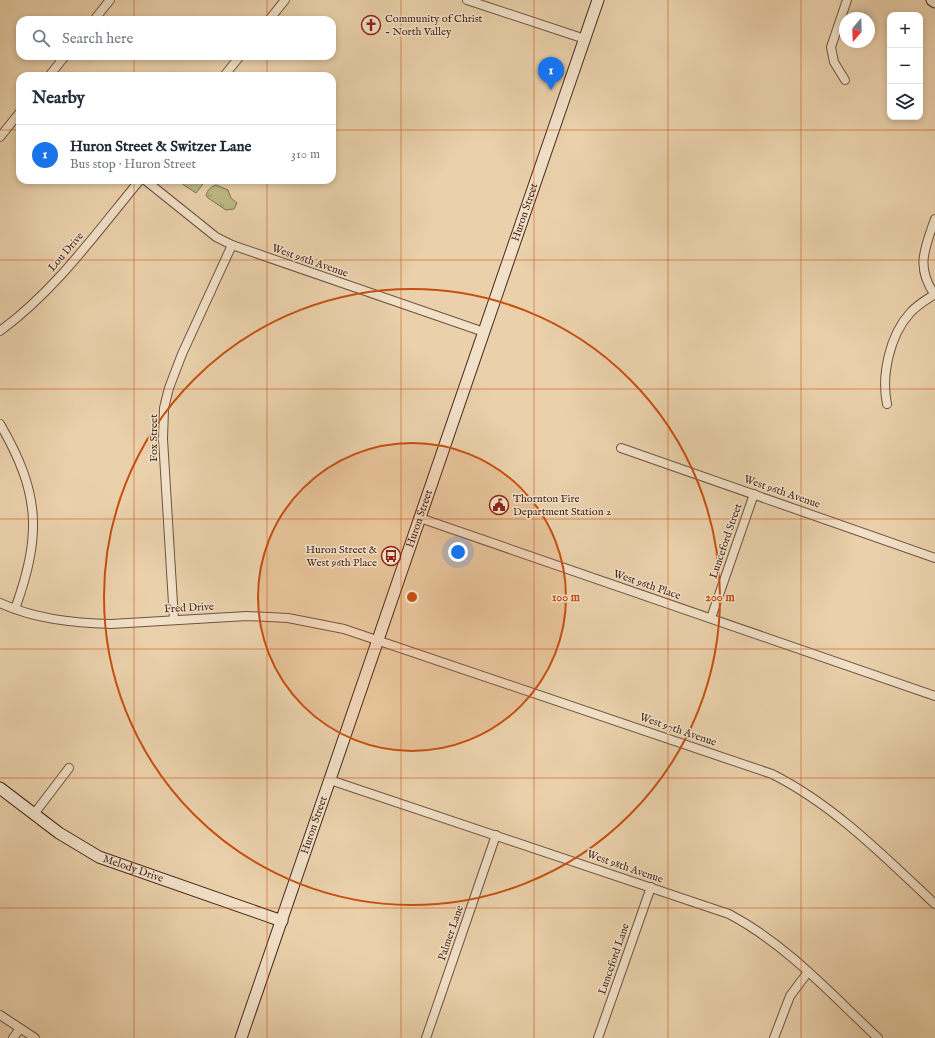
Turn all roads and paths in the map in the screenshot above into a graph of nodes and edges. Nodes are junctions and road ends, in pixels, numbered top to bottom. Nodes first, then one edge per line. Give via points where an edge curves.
1 (110, 0) edge
2 (285, 0) edge
3 (467, 0) edge
4 (598, 0) edge
5 (847, 0) edge
6 (932, 0) edge
7 (935, 2) edge
8 (97, 16) edge
9 (272, 16) edge
10 (585, 38) junction
11 (62, 60) edge
12 (237, 60) edge
13 (52, 72) edge
14 (227, 72) edge
15 (845, 80) dead end
16 (16, 117) edge
17 (0, 137) edge
18 (137, 184) edge
19 (150, 184) edge
20 (935, 219) edge
21 (232, 245) junction
22 (935, 294) edge
23 (0, 331) edge
24 (484, 332) junction
25 (887, 404) dead end
26 (0, 424) edge
27 (621, 448) dead end
28 (754, 494) junction
29 (420, 518) junction
30 (935, 558) edge
31 (0, 604) edge
32 (15, 609) junction
33 (711, 618) junction
34 (174, 620) junction
35 (378, 640) junction
36 (935, 696) edge
37 (69, 768) dead end
38 (330, 780) junction
39 (0, 788) edge
40 (34, 814) junction
41 (496, 835) junction
42 (651, 888) junction
43 (935, 904) edge
44 (282, 921) junction
45 (808, 972) junction
46 (0, 1015) edge
47 (20, 1028) junction
48 (13, 1038) edge
49 (35, 1038) edge
50 (242, 1038) edge
51 (426, 1038) edge
52 (598, 1038) edge
53 (774, 1038) edge
54 (878, 1038) edge

1 - 8 street
2 - 9 street
3 - 10 street
4 - 10 main road, Huron Street
5 - 15 street via 831,47 834,62
6 - 7 main road
10 - 24 main road, Huron Street
11 - 13 street
12 - 14 street
16 - 17 street
18 - 23 street, Lou Drive via 61,276 20,316
19 - 21 street, West 96th Avenue via 216,237
20 - 22 street via 923,258 925,276
21 - 24 street, West 96th Avenue
21 - 34 street, Fox Street via 182,354 164,408 163,439
22 - 25 street via 902,322 886,364 884,386
24 - 29 main road, Huron Street
26 - 32 street via 24,473 33,520 30,562
27 - 28 street, West 96th Avenue
28 - 30 street, West 96th Avenue
28 - 33 street, Lunceford Street
29 - 33 street, West 96th Place
29 - 35 main road, Huron Street
31 - 32 street, Fred Drive
32 - 34 street, Fred Drive via 48,618 91,624
33 - 36 street, West 96th Place
34 - 35 street, Fred Drive via 247,616 288,618 344,629
35 - 38 main road, Huron Street
35 - 43 street, West 97th Avenue via 772,774 800,789 840,818
37 - 40 street
38 - 41 street, West 98th Avenue
38 - 44 main road, Huron Street
39 - 40 main road, Melody Drive
40 - 44 main road, Melody Drive via 59,833 99,857
41 - 42 street, West 98th Avenue
41 - 51 street, Palmer Lane
42 - 45 street, West 98th Avenue via 717,910 746,923
42 - 52 street, Lunceford Lane
44 - 50 main road, Huron Street
45 - 53 street via 790,996
45 - 54 street, West 98th Avenue
46 - 47 street
47 - 48 street
47 - 49 street

